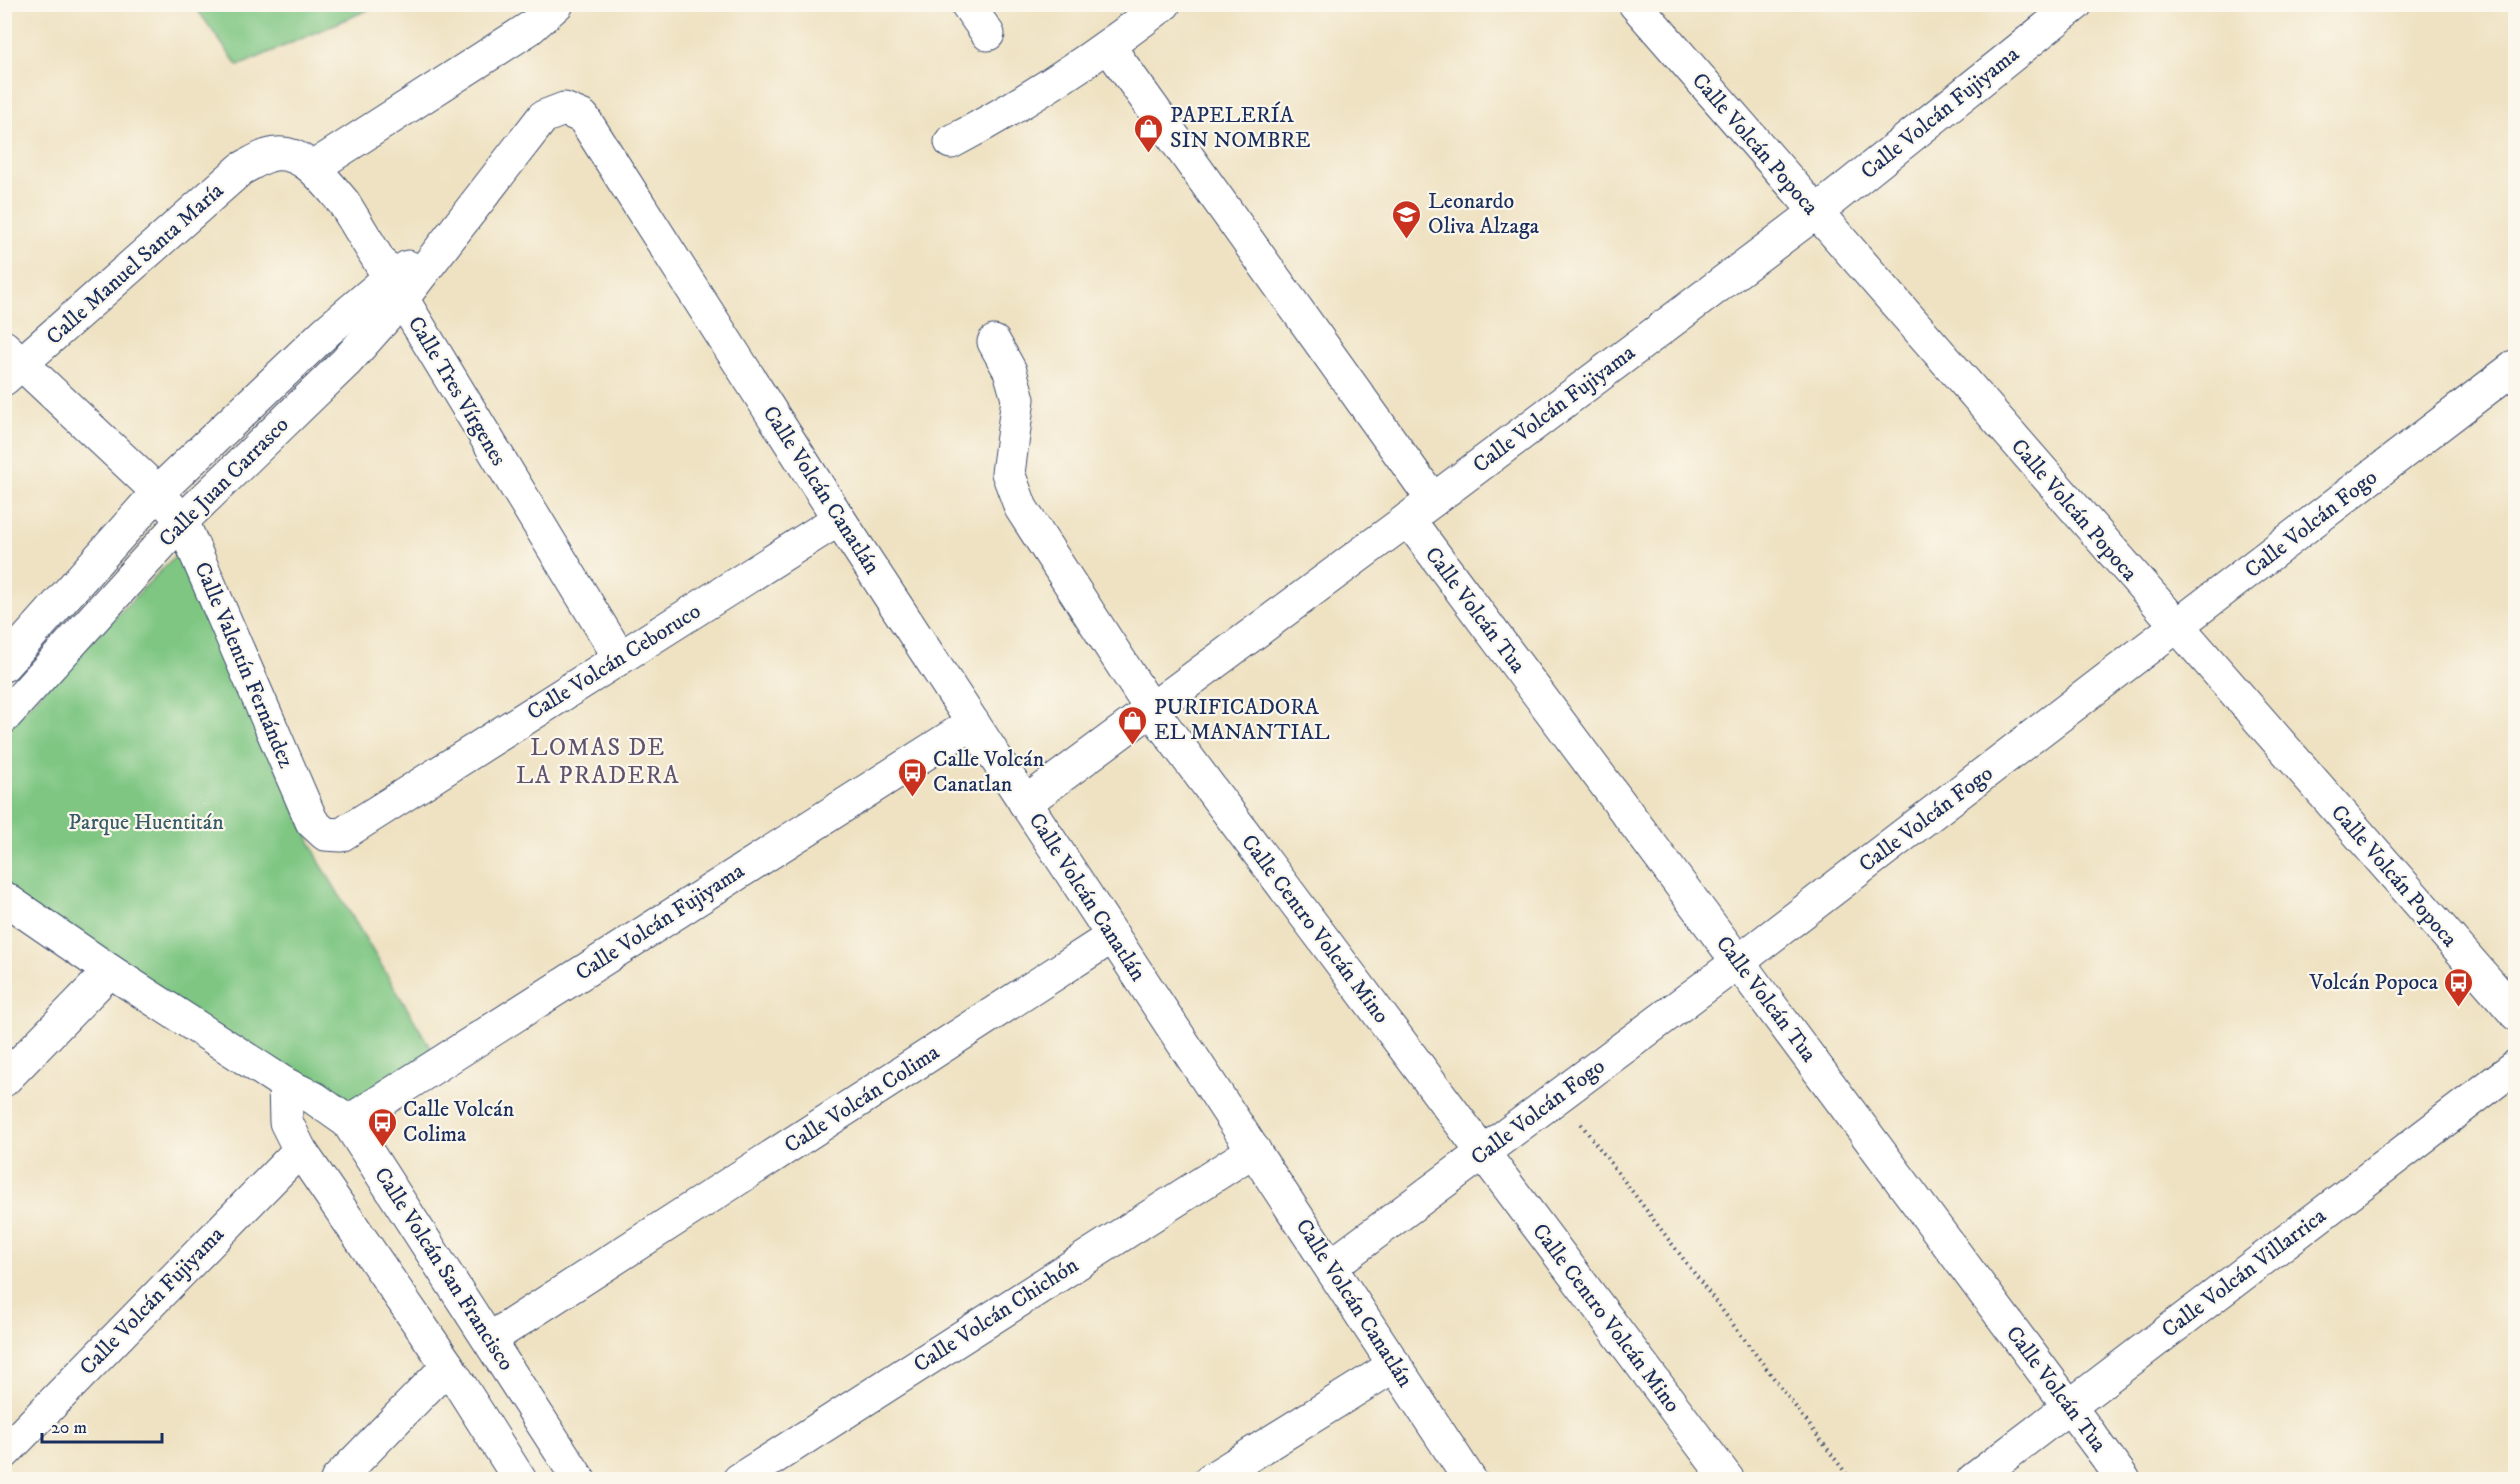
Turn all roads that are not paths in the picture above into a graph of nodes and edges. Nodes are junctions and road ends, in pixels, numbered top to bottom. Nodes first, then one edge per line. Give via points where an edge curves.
1 (557, 4) edge
2 (967, 4) edge
3 (1164, 4) edge
4 (1635, 4) edge
5 (2076, 4) edge
6 (988, 34) dead end
7 (1109, 47) junction
8 (564, 108) joint
9 (951, 142) dead end
10 (269, 155) joint
11 (314, 167) junction
12 (1815, 213) junction
13 (395, 289) junction
14 (994, 342) dead end
15 (11, 363) edge
16 (2516, 366) edge
17 (158, 492) junction
18 (1420, 510) junction
19 (839, 519) junction
20 (182, 521) junction
21 (2177, 627) junction
22 (620, 658) junction
23 (4, 665) edge
24 (1151, 709) junction
25 (4, 717) edge
26 (973, 723) junction
27 (1025, 803) junction
28 (325, 834) joint
29 (4, 898) edge
30 (1113, 936) junction
31 (1738, 962) junction
32 (110, 971) junction
33 (2516, 1014) edge
34 (2516, 1066) edge
35 (4, 1080) edge
36 (285, 1084) junction
37 (348, 1122) junction
38 (300, 1150) junction
39 (1254, 1150) junction
40 (1483, 1153) junction
41 (1331, 1266) junction
42 (490, 1339) junction
43 (1395, 1365) junction
44 (448, 1366) junction
45 (2069, 1406) junction
46 (4, 1453) edge
47 (336, 1479) edge
48 (520, 1479) edge
49 (579, 1479) edge
50 (739, 1479) edge
51 (1210, 1479) edge
52 (1470, 1479) edge
53 (1728, 1479) edge
54 (1973, 1479) edge
55 (2124, 1479) edge

1 - 11 street via 530,28
2 - 6 street
3 - 7 street
4 - 12 street, Calle Volcán Popoca
5 - 12 street, Calle Volcán Fujiyama
7 - 9 street
7 - 18 street, Calle Volcán Tua
8 - 13 street, Calle Juan Carrasco via 543,117 444,246
8 - 19 street, Calle Volcán Canatlán via 583,117
10 - 11 street, Calle Tres Vírgenes via 289,155
10 - 15 street, Calle Manuel Santa María via 241,169
11 - 13 street, Calle Tres Vírgenes via 344,203
12 - 18 street, Calle Volcán Fujiyama
12 - 21 street, Calle Volcán Popoca
13 - 17 street, Calle Juan Carrasco via 327,331
13 - 20 street, Calle Juan Carrasco via 346,362
13 - 22 street, Calle Tres Vírgenes
14 - 24 street, Calle Centro Volcán Mino via 1010,371 1018,399 1008,473 1021,508
15 - 17 street, Calle Valentín Fernández
16 - 21 street, Calle Volcán Fogo
17 - 20 street, Calle Valentín Fernández
17 - 23 street, Calle Juan Carrasco
18 - 24 street, Calle Volcán Fujiyama
18 - 31 street, Calle Volcán Tua
19 - 22 street, Calle Volcán Ceboruco
19 - 26 street, Calle Volcán Canatlán
20 - 25 street, Calle Juan Carrasco
20 - 28 street, Calle Valentín Fernández via 312,822
21 - 31 street, Calle Volcán Fogo
21 - 33 street, Calle Volcán Popoca
22 - 28 street, Calle Volcán Ceboruco via 341,835
24 - 27 street, Calle Volcán Fujiyama
24 - 40 street, Calle Centro Volcán Mino
26 - 27 street, Calle Volcán Canatlán
26 - 37 street, Calle Volcán Fujiyama
27 - 30 street, Calle Volcán Canatlán
29 - 32 street, Calle Volcán San Francisco
30 - 39 street, Calle Volcán Canatlán
30 - 42 street, Calle Volcán Colima
31 - 40 street, Calle Volcán Fogo
31 - 45 street, Calle Volcán Tua
32 - 35 street
32 - 36 street, Calle Volcán San Francisco
34 - 45 street, Calle Volcán Villarrica
36 - 37 street, Calle Volcán San Francisco
36 - 38 street via 286,1122
37 - 42 street, Calle Volcán San Francisco
38 - 44 street
38 - 46 street, Calle Volcán Fujiyama
39 - 41 street, Calle Volcán Canatlán
39 - 50 street, Calle Volcán Chichón
40 - 41 street, Calle Volcán Fogo
40 - 53 street, Calle Centro Volcán Mino
41 - 43 street, Calle Volcán Canatlán
42 - 49 street, Calle Volcán San Francisco
43 - 51 street
43 - 52 street, Calle Volcán Canatlán
44 - 47 street
44 - 48 street
45 - 54 street, Calle Volcán Villarrica
45 - 55 street, Calle Volcán Tua

